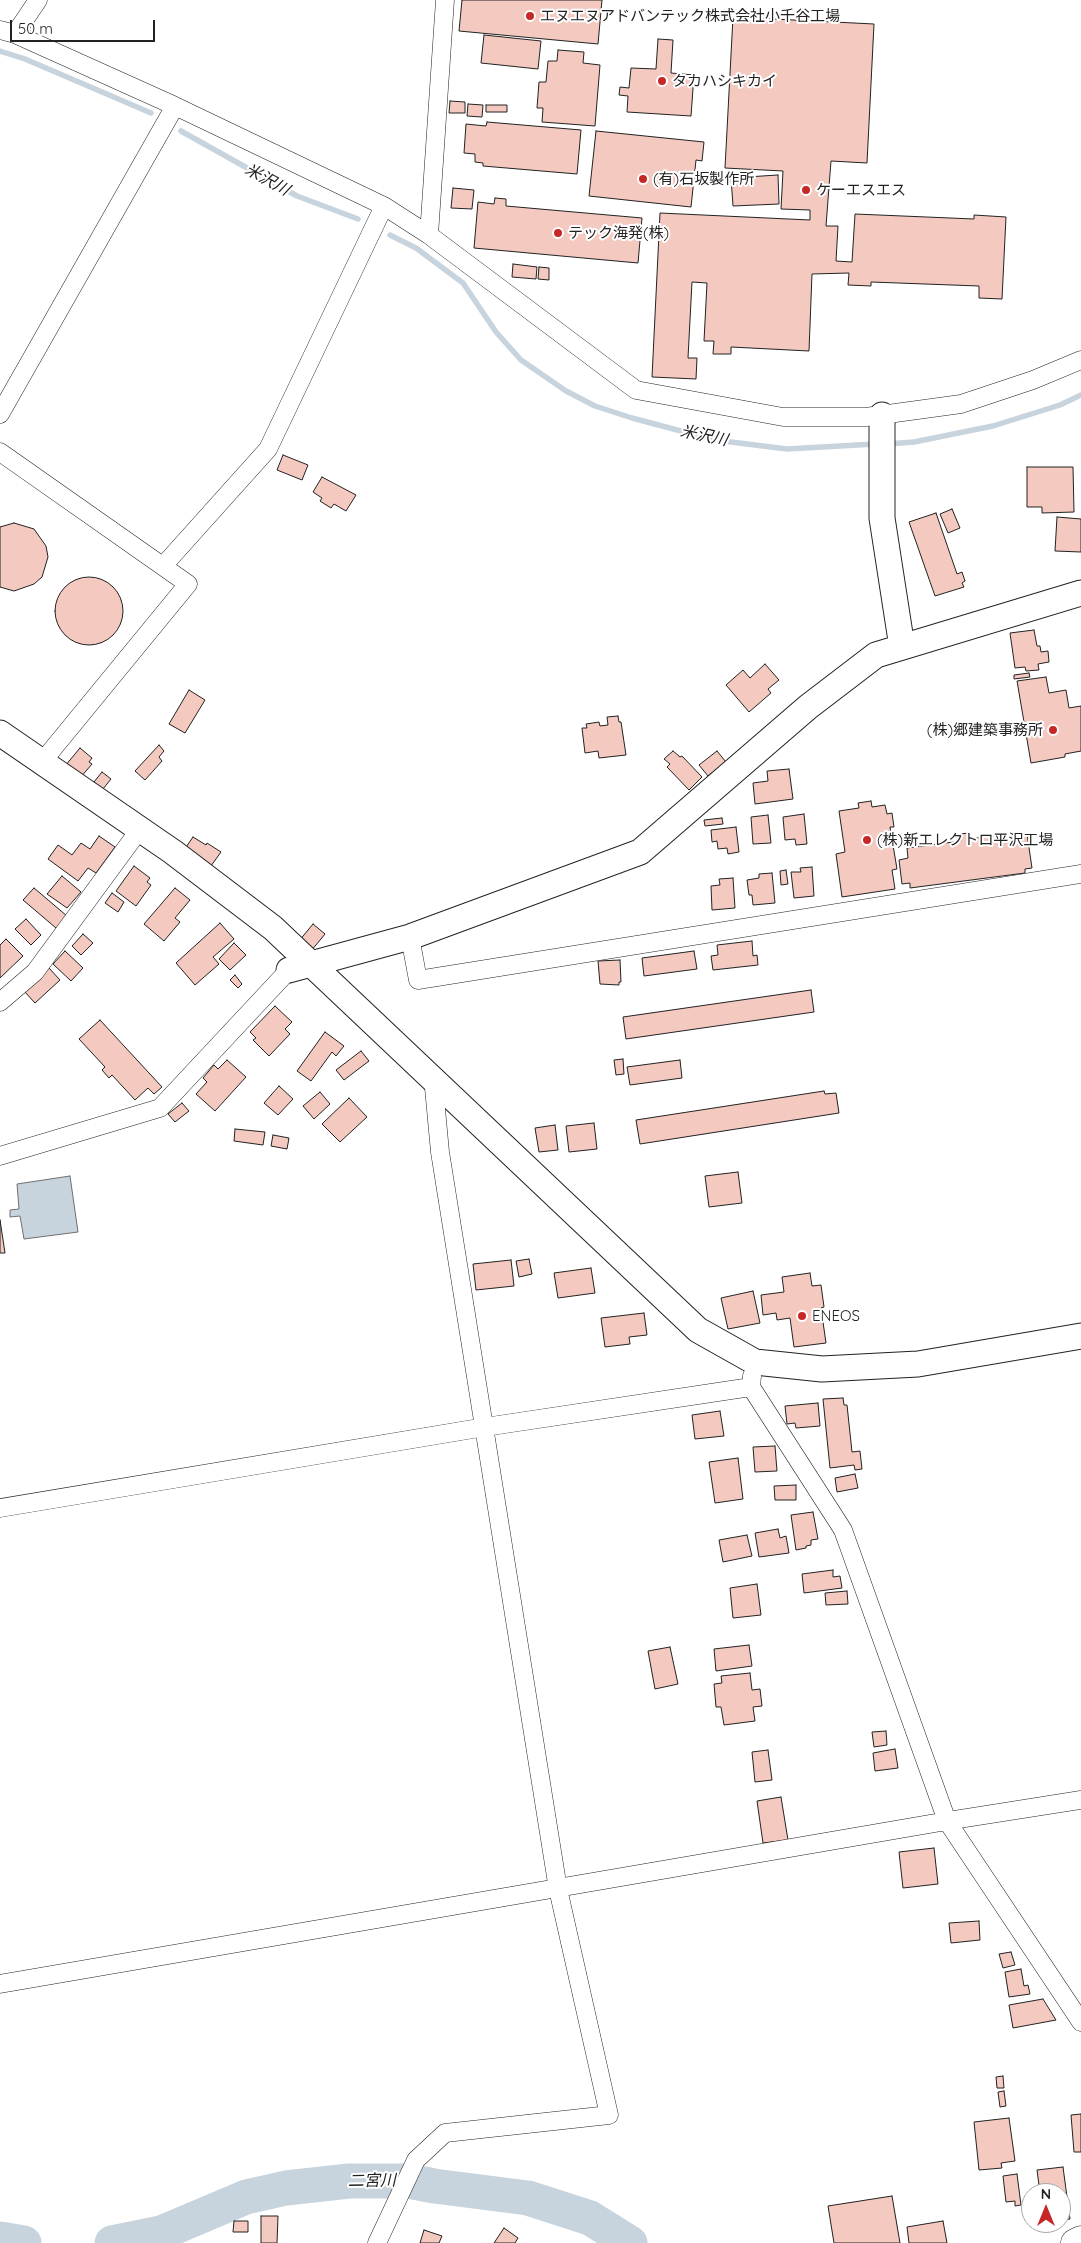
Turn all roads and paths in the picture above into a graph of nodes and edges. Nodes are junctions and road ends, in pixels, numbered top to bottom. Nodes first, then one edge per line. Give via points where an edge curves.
1 (38, 0) edge
2 (445, 0) edge
3 (7, 32) edge
4 (175, 106) junction
5 (384, 206) junction
6 (429, 235) junction
7 (1081, 360) edge
8 (0, 414) edge
9 (882, 415) junction
10 (0, 452) edge
11 (163, 566) junction
12 (1081, 593) edge
13 (902, 647) junction
14 (0, 733) edge
15 (42, 762) junction
16 (140, 829) junction
17 (1081, 874) edge
18 (410, 937) junction
19 (300, 967) junction
20 (0, 1002) edge
21 (433, 1077) junction
22 (0, 1156) edge
23 (1081, 1336) edge
24 (755, 1362) junction
25 (750, 1387) junction
26 (485, 1427) junction
27 (0, 1508) edge
28 (1081, 1800) edge
29 (946, 1821) junction
30 (558, 1889) junction
31 (0, 1984) edge
32 (1081, 2022) edge
33 (1081, 2240) edge
34 (377, 2243) edge
35 (1075, 2243) edge

1 - 3 street
2 - 6 street
3 - 4 street
4 - 5 street
4 - 8 street
5 - 6 street
5 - 11 street via 268,450
6 - 9 street via 636,390 783,417
7 - 9 street via 961,404
9 - 13 main road via 882,518
10 - 11 street
11 - 15 street via 188,584
12 - 13 main road
13 - 18 main road via 876,655 640,852
14 - 15 main road
15 - 16 main road
16 - 19 main road via 273,928
16 - 20 street via 36,972
17 - 18 street via 418,980
18 - 19 main road
19 - 21 main road
19 - 22 street via 160,1108
21 - 24 main road via 698,1330
21 - 26 street via 440,1152
23 - 24 main road via 918,1364 822,1368
24 - 25 street
25 - 26 street
25 - 29 street via 843,1530
26 - 27 street
26 - 30 street
28 - 29 street
29 - 30 street
29 - 32 street
30 - 31 street
30 - 34 street via 609,2115 445,2133 416,2160
33 - 35 highway

